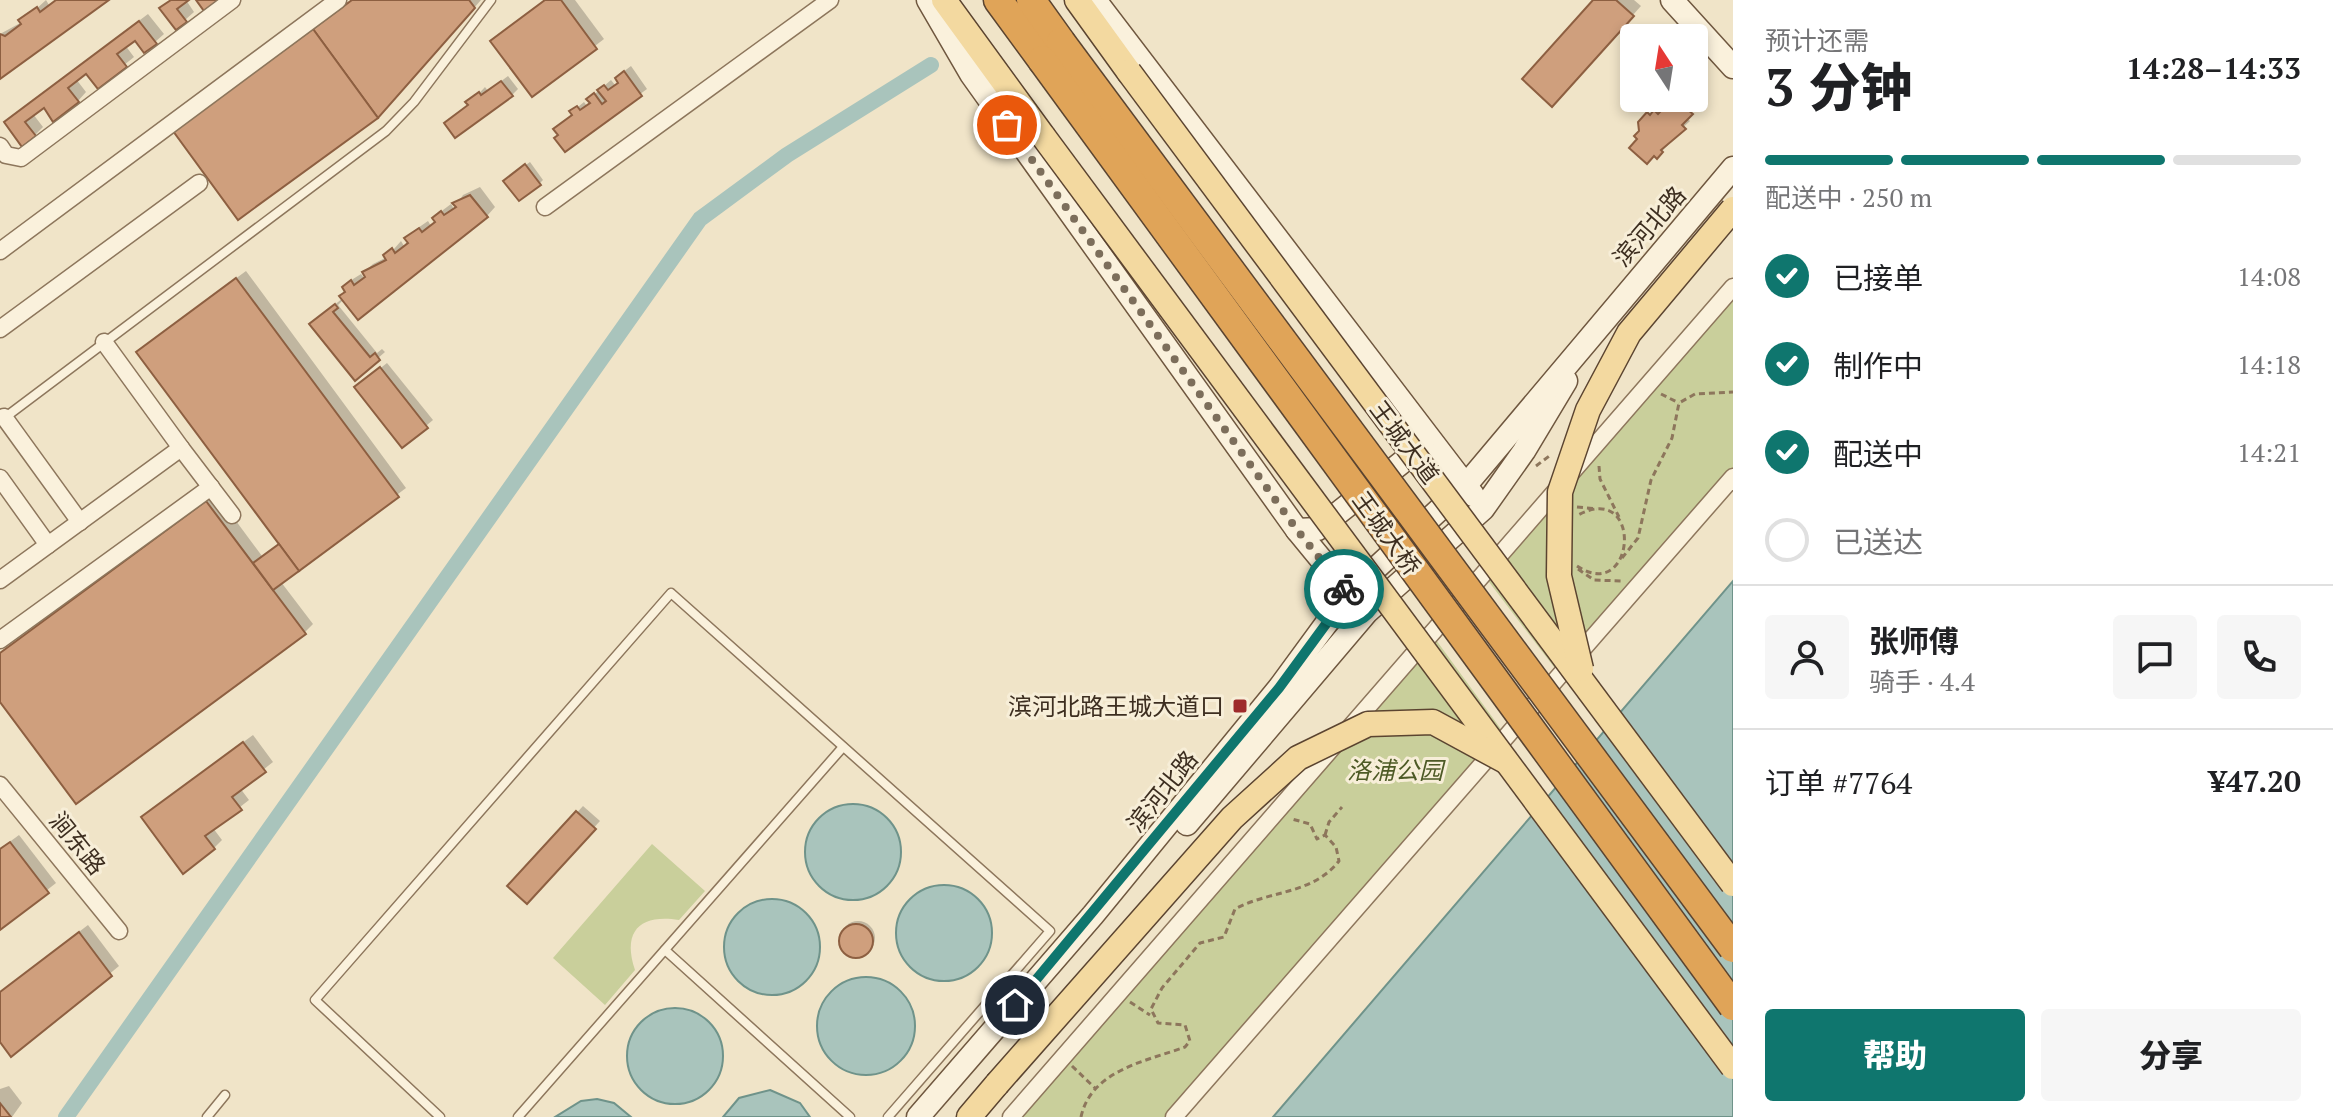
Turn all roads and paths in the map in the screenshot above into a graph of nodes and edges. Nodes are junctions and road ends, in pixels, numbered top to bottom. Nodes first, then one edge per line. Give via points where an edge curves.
1 (232, 0) edge
2 (338, 0) edge
3 (491, 0) edge
4 (830, 0) edge
5 (928, 0) edge
6 (944, 0) edge
7 (998, 0) edge
8 (1032, 0) edge
9 (1077, 0) edge
10 (1095, 0) edge
11 (1672, 0) edge
12 (1690, 0) edge
13 (1733, 46) edge
14 (1051, 51) junction
15 (1733, 67) edge
16 (0, 146) edge
17 (1733, 168) edge
18 (199, 183) dead end
19 (545, 207) dead end
20 (1733, 209) edge
21 (0, 251) edge
22 (1733, 287) edge
23 (1604, 318) junction
24 (0, 329) edge
25 (104, 342) junction
26 (1651, 381) junction
27 (1733, 392) edge
28 (1679, 403) junction
29 (2, 419) edge
30 (1609, 430) junction
31 (1426, 433) junction
32 (181, 448) junction
33 (1733, 477) edge
34 (0, 478) edge
35 (1466, 485) junction
36 (211, 487) junction
37 (1483, 509) junction
38 (232, 515) dead end
39 (1575, 517) dead end
40 (80, 522) junction
41 (1297, 530) junction
42 (1626, 532) junction
43 (48, 545) junction
44 (1622, 558) junction
45 (1644, 578) junction
46 (0, 580) edge
47 (1348, 594) junction
48 (1367, 612) junction
49 (0, 640) edge
50 (1583, 679) junction
51 (843, 747) junction
52 (1511, 764) junction
53 (0, 785) edge
54 (1280, 807) junction
55 (1342, 807) dead end
56 (1325, 835) junction
57 (1733, 884) edge
58 (119, 931) dead end
59 (1733, 948) edge
60 (665, 950) junction
61 (1112, 1000) junction
62 (1733, 1006) edge
63 (1152, 1018) junction
64 (1060, 1061) junction
65 (1733, 1067) edge
66 (1095, 1088) junction
67 (225, 1095) dead end
68 (207, 1117) edge
69 (440, 1117) edge
70 (518, 1117) edge
71 (850, 1117) edge
72 (888, 1117) edge
73 (918, 1117) edge
74 (938, 1117) edge
75 (969, 1117) edge
76 (1011, 1117) edge
77 (1081, 1117) edge
78 (1174, 1117) edge

1 - 16 street via 21,158 6,155
2 - 21 street
3 - 25 lane via 386,131
4 - 19 street
5 - 41 main road via 971,74
6 - 52 main road, bridge
7 - 14 highway
8 - 14 highway
9 - 50 main road, 王城大道, bridge
10 - 31 main road
11 - 15 main road
12 - 13 main road
14 - 59 highway, 王城大桥, bridge
14 - 62 highway, 王城大桥, bridge
17 - 23 main road, 滨河北路
18 - 24 street
20 - 50 main road, bridge via 1629,333 1588,410 1560,492 1559,576
22 - 26 street
23 - 35 main road, 滨河北路
23 - 37 main road, 滨河北路
25 - 29 lane
25 - 32 street
26 - 28 path via 1666,398
26 - 30 street
27 - 28 path via 1695,394
28 - 44 path via 1672,438 1651,480 1638,538
29 - 40 street
30 - 42 path via 1600,479
30 - 54 street
31 - 35 main road
31 - 41 main road via 1420,448 1318,529
32 - 36 street
32 - 40 street
33 - 45 street
34 - 43 street
35 - 37 main road
35 - 47 main road, 滨河北路
36 - 38 street
36 - 49 street
37 - 48 main road, 滨河北路
39 - 42 path via 1600,510 1619,520
40 - 43 street
41 - 47 main road
42 - 44 path
43 - 46 street
44 - 45 path via 1596,572 1573,563 1594,580
45 - 78 street
47 - 48 main road
47 - 73 main road, 滨河北路 via 1279,688 1103,903
48 - 74 main road, 滨河北路
50 - 57 main road, 王城大道, bridge
51 - 60 lane
51 - 69 lane via 671,593 315,1000
51 - 72 lane via 1050,931
52 - 65 main road, bridge
52 - 75 main road, bridge via 1433,722 1368,724 1298,758 1232,818
53 - 58 street, 涧东路
54 - 56 path via 1297,823 1310,824 1317,839
54 - 61 street
55 - 56 path
56 - 63 path via 1339,861 1332,870 1307,887 1235,909 1224,937 1200,943 1162,988
60 - 70 lane
60 - 71 lane
61 - 63 path via 1139,1005
61 - 64 street
63 - 66 path via 1185,1025 1190,1041 1114,1074
64 - 66 path via 1081,1071
64 - 76 street
66 - 77 path
67 - 68 lane

